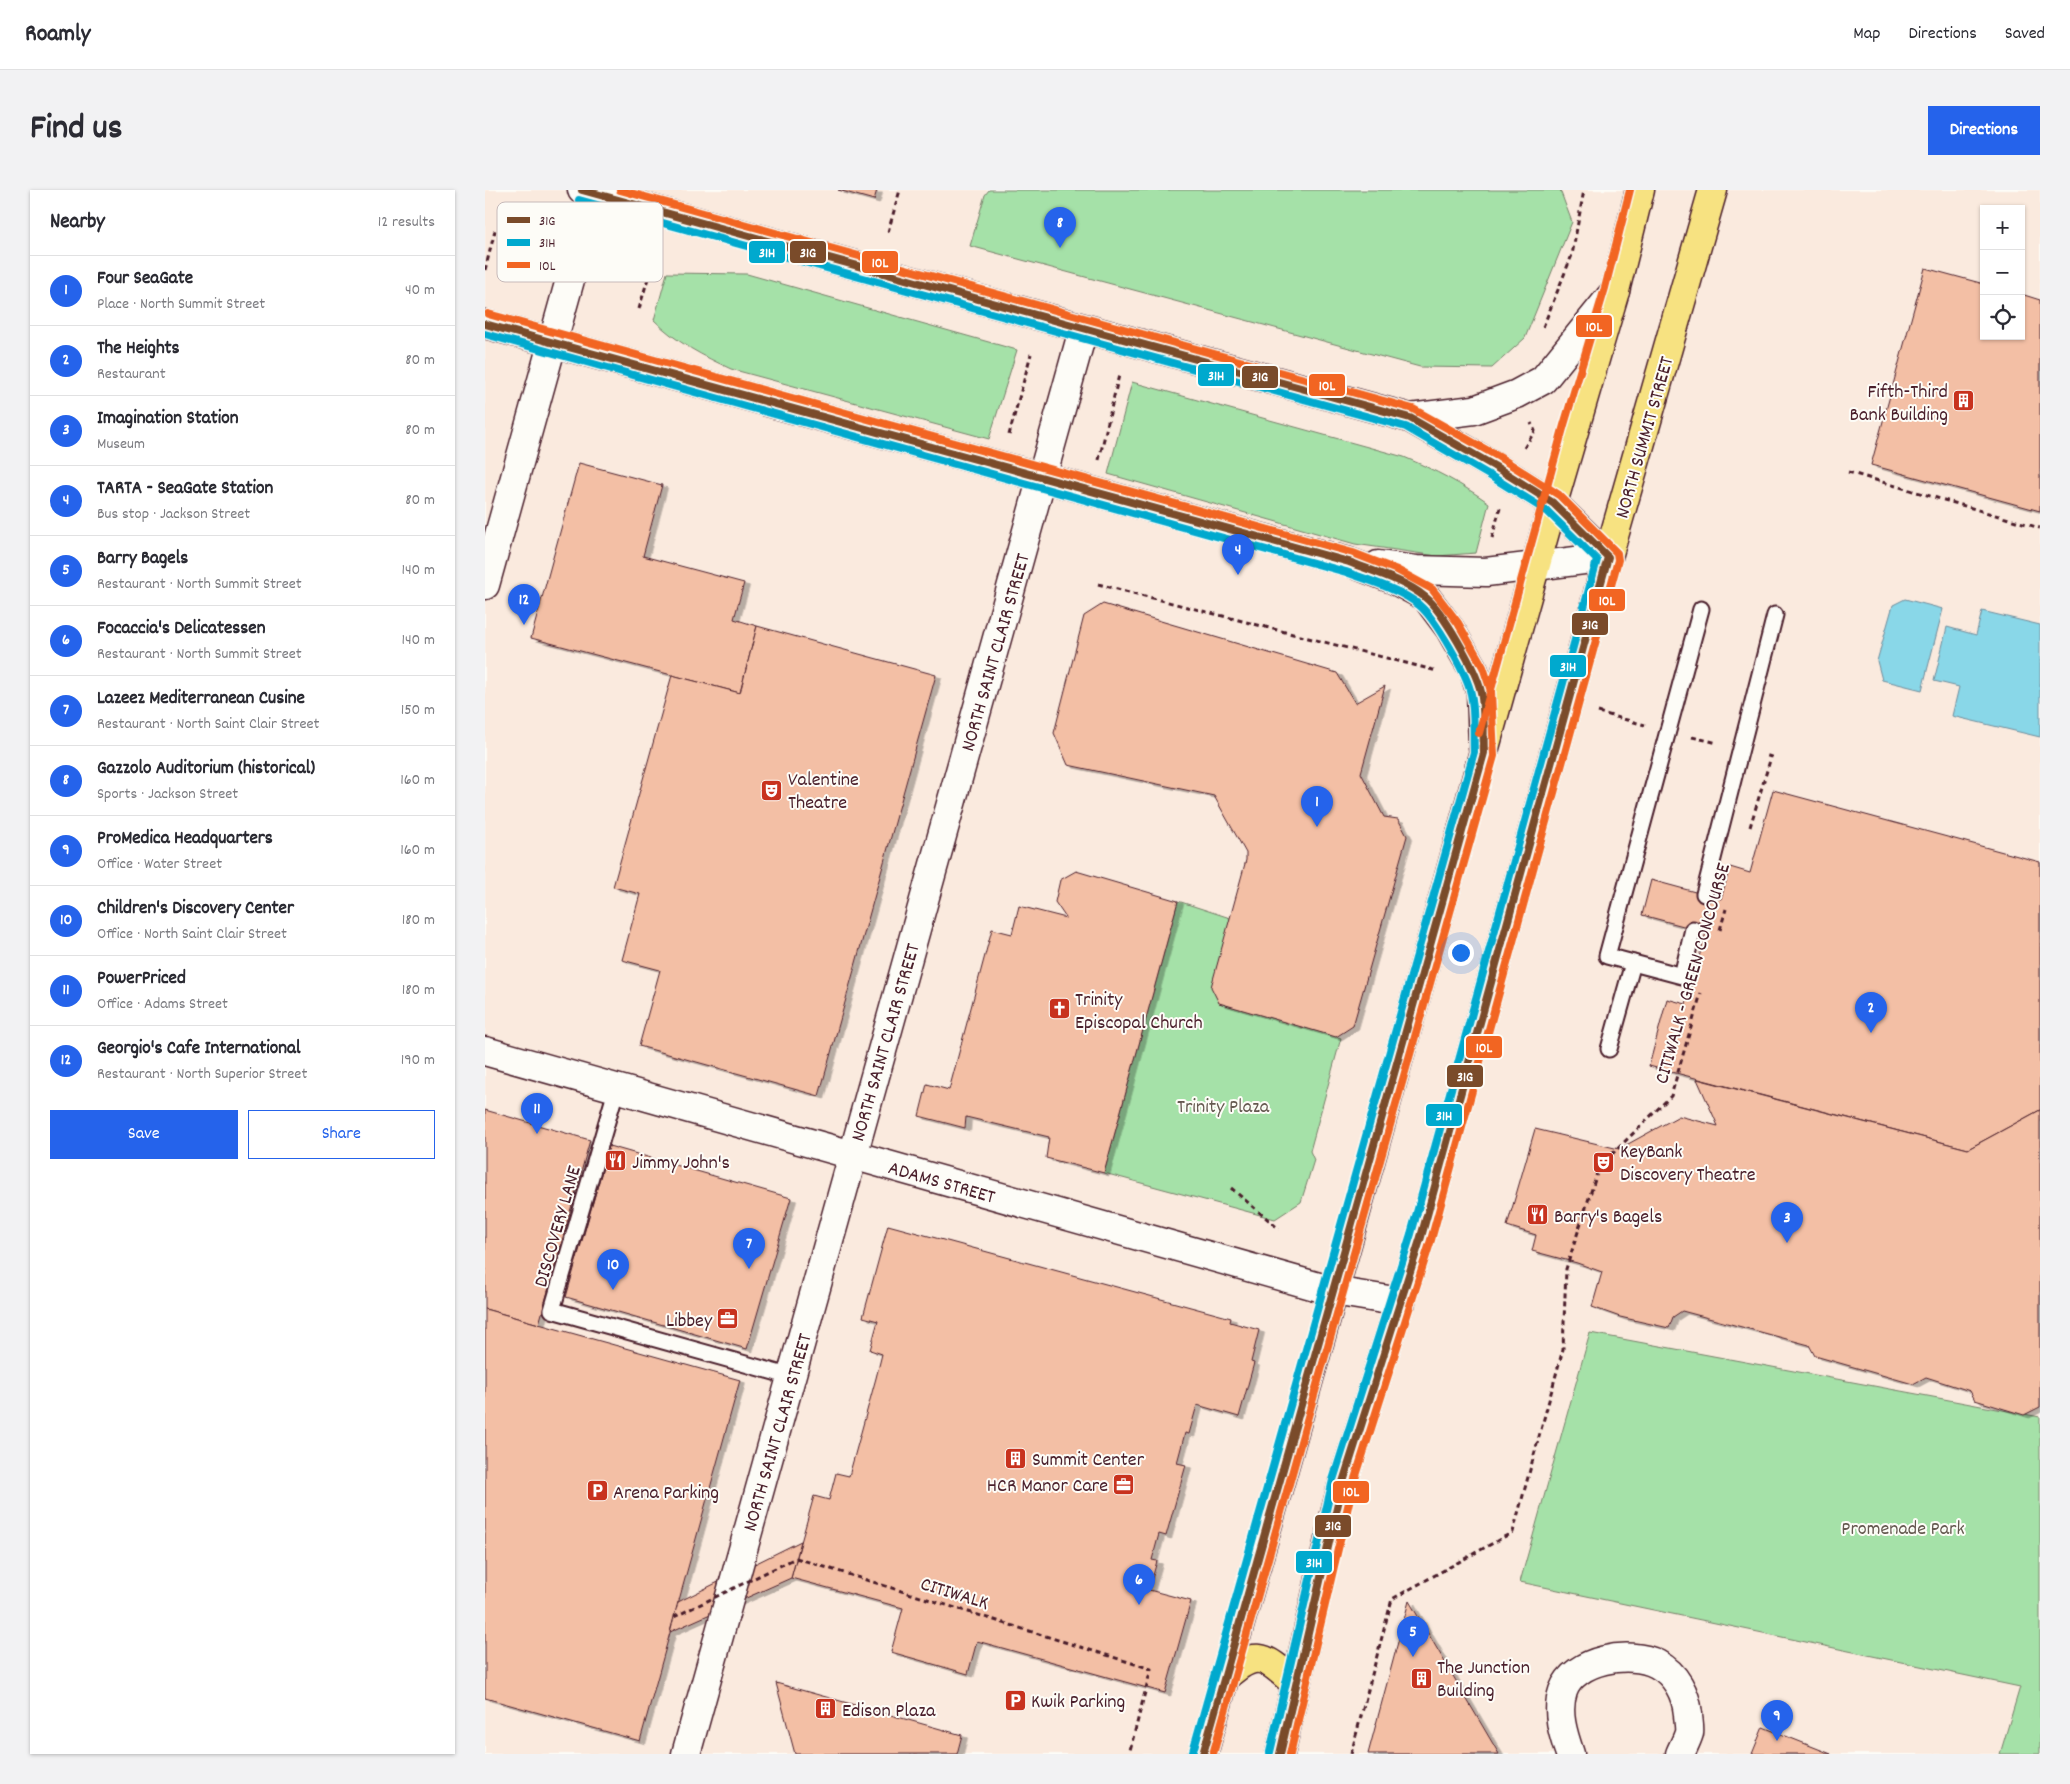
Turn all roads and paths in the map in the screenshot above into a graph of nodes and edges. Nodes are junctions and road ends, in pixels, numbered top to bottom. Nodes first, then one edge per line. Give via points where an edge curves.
1 (900, 190) edge
2 (1584, 190) edge
3 (1640, 190) edge
4 (1713, 190) edge
5 (590, 191) edge
6 (629, 202) edge
7 (663, 212) edge
8 (496, 227) dead end
9 (888, 232) dead end
10 (485, 270) edge
11 (567, 282) edge
12 (647, 282) edge
13 (1615, 291) junction
14 (639, 310) dead end
15 (485, 324) edge
16 (1083, 330) junction
17 (1540, 335) dead end
18 (552, 343) junction
19 (1031, 354) dead end
20 (1119, 375) dead end
21 (1410, 418) junction
22 (1530, 420) dead end
23 (1009, 436) dead end
24 (1524, 449) dead end
25 (1097, 465) dead end
26 (1848, 472) dead end
27 (1042, 478) junction
28 (1553, 503) junction
29 (1500, 508) dead end
30 (2040, 528) edge
31 (1491, 542) dead end
32 (1608, 557) junction
33 (1349, 562) junction
34 (1536, 565) junction
35 (485, 584) edge
36 (1701, 609) dead end
37 (1775, 615) dead end
38 (1484, 754) junction
39 (1771, 757) dead end
40 (1748, 832) dead end
41 (1704, 894) dead end
42 (1726, 908) dead end
43 (1693, 929) dead end
44 (1718, 936) dead end
45 (1633, 962) junction
46 (1701, 993) dead end
47 (1609, 1049) dead end
48 (485, 1051) edge
49 (617, 1087) junction
50 (853, 1156) junction
51 (1231, 1188) dead end
52 (1279, 1229) dead end
53 (1333, 1291) junction
54 (1401, 1302) junction
55 (792, 1377) junction
56 (674, 1617) dead end
57 (1223, 1678) junction
58 (1296, 1684) junction
59 (686, 1754) edge
60 (1129, 1754) edge
61 (1203, 1754) edge
62 (1280, 1754) edge
63 (1351, 1754) edge
64 (1570, 1754) edge
65 (1679, 1754) edge

1 - 9 path
2 - 17 path via 1572,255
3 - 13 main road
4 - 32 main road, NORTH SUMMIT STREET
5 - 6 street
7 - 16 street
8 - 10 path
11 - 18 street
12 - 14 path
13 - 21 street via 1543,380 1475,410
13 - 28 main road
15 - 18 street
16 - 21 street
16 - 27 street, NORTH SAINT CLAIR STREET
18 - 27 street
18 - 35 street
19 - 23 path
20 - 25 path
21 - 28 street
22 - 24 path via 1535,430
26 - 30 path
27 - 33 street
27 - 50 street, NORTH SAINT CLAIR STREET
28 - 32 street
28 - 34 main road
29 - 31 path
32 - 34 street
32 - 54 main road, NORTH SUMMIT STREET
33 - 34 street via 1465,572
33 - 38 street via 1393,579 1426,598 1450,629 1474,671 1481,693
34 - 38 main road
36 - 45 lane via 1607,956
37 - 41 lane
38 - 53 main road
39 - 40 path
42 - 44 path, CITIWALK - GREEN CONCOURSE
43 - 45 lane via 1681,976
45 - 47 lane
46 - 63 path, CITIWALK - GREEN CONCOURSE via 1671,1096 1599,1167 1566,1269 1563,1349 1513,1532 1392,1599
48 - 49 street, ADAMS STREET
49 - 50 street, ADAMS STREET
49 - 55 lane, DISCOVERY LANE via 552,1310
50 - 53 street, ADAMS STREET
50 - 55 street, NORTH SAINT CLAIR STREET
51 - 52 path
53 - 54 street, ADAMS STREET
53 - 57 main road
54 - 58 main road, NORTH SUMMIT STREET via 1343,1482
55 - 59 street, NORTH SAINT CLAIR STREET
56 - 60 path, CITIWALK, bridge via 796,1558 1151,1669
57 - 58 main road via 1237,1666 1255,1658 1264,1659
57 - 61 main road
58 - 62 main road, NORTH SUMMIT STREET
64 - 65 street via 1559,1713 1563,1690 1574,1674 1589,1666 1628,1657 1657,1664 1676,1680 1687,1700 1689,1732

